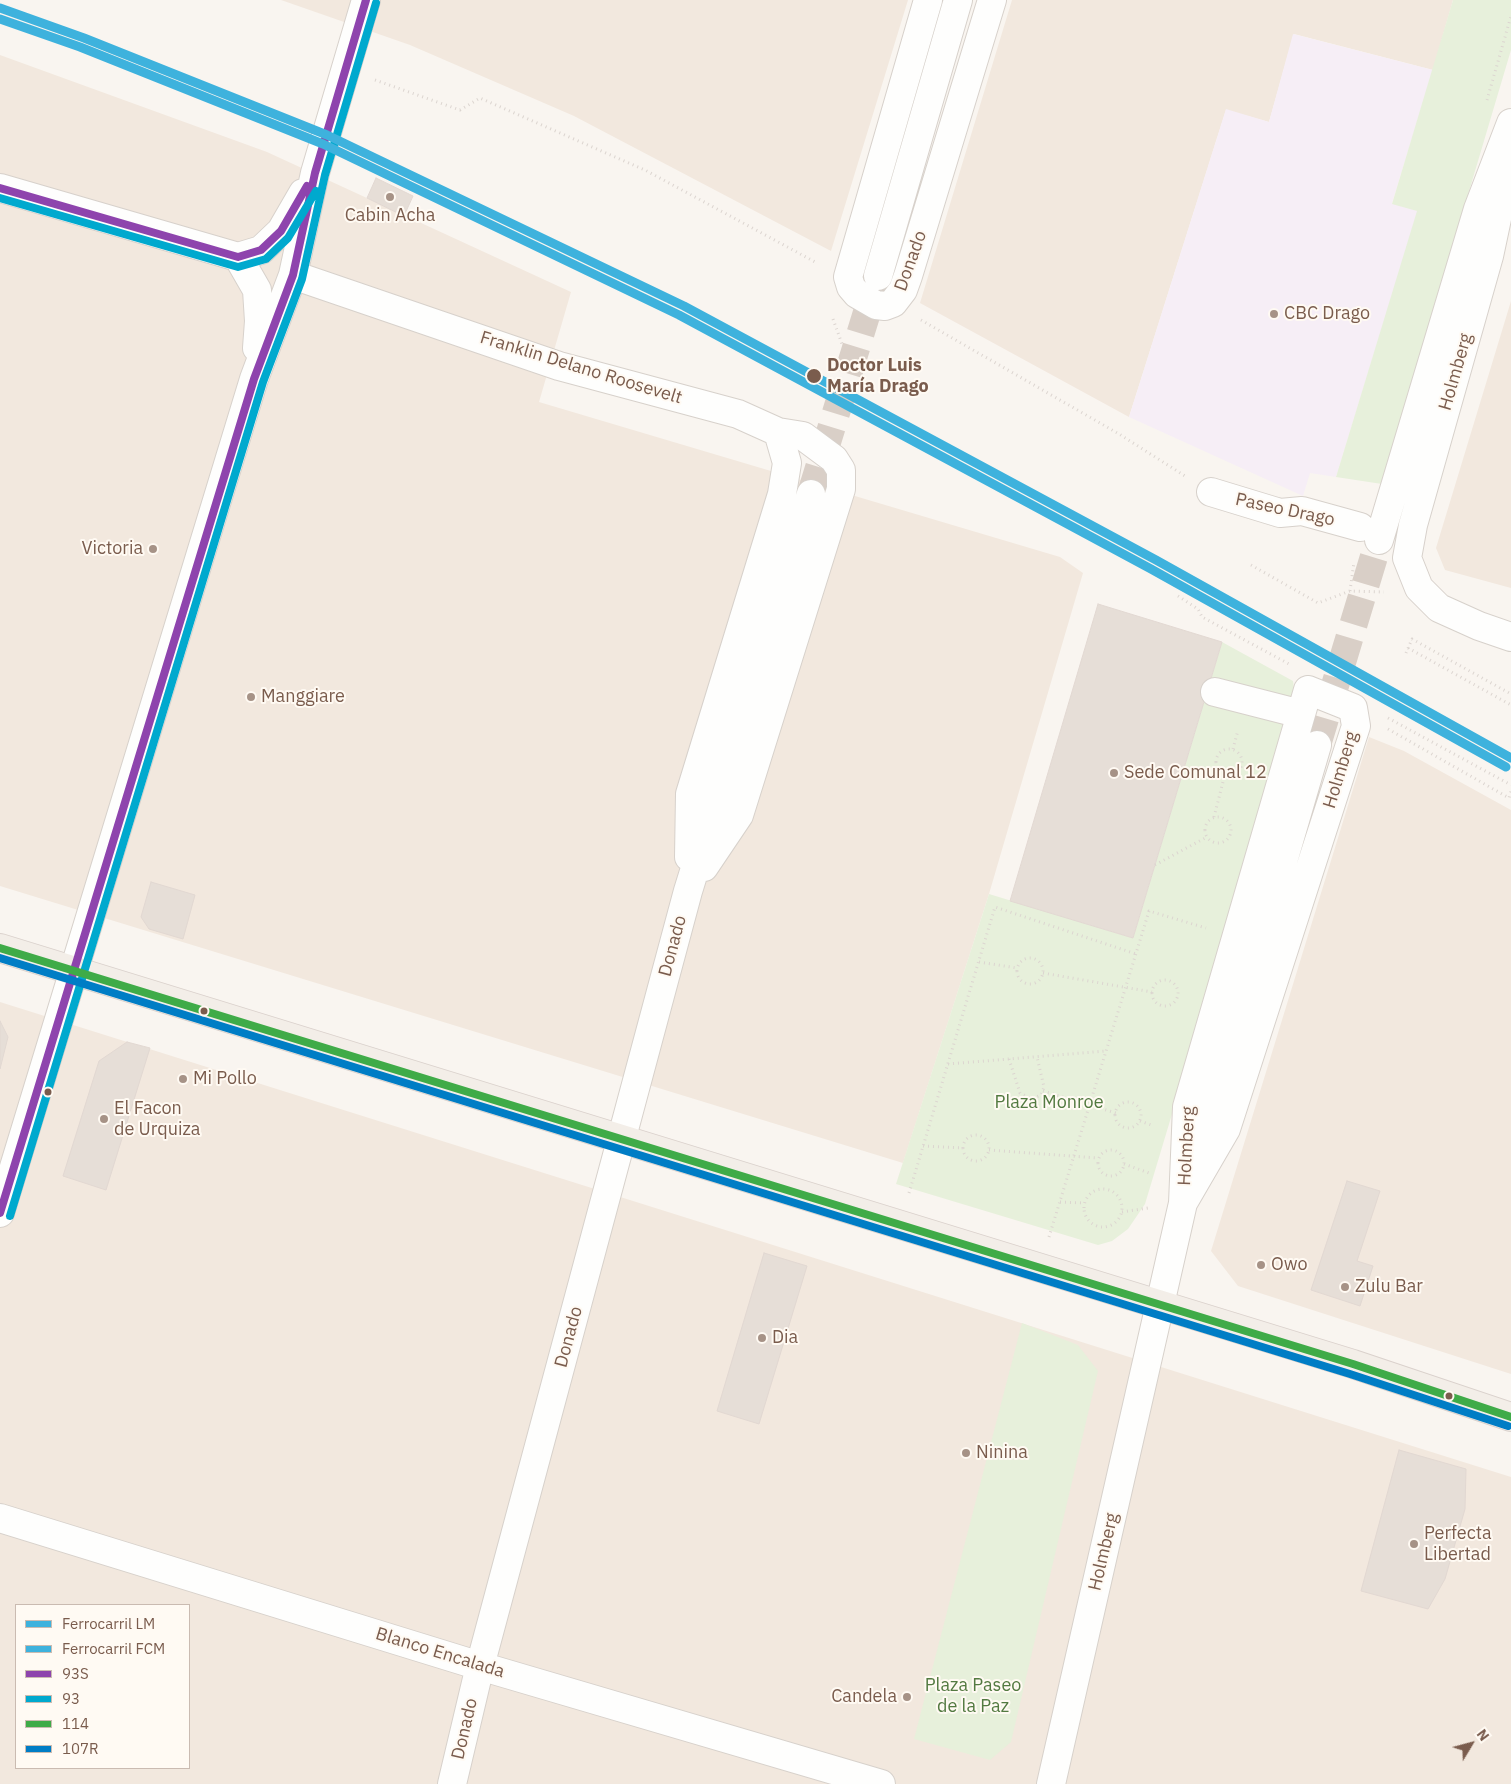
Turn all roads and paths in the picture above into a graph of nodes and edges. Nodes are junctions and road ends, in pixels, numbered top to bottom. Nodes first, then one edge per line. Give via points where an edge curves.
1 (366, 0) edge
2 (928, 0) edge
3 (958, 0) edge
4 (992, 0) edge
5 (347, 70) junction
6 (1511, 123) edge
7 (1511, 153) edge
8 (315, 172) junction
9 (0, 188) edge
10 (238, 256) junction
11 (813, 261) dead end
12 (293, 275) junction
13 (878, 276) tunnel mouth
14 (893, 303) junction
15 (254, 379) junction
16 (778, 432) junction
17 (841, 489) joint
18 (1211, 492) joint
19 (811, 494) tunnel mouth
20 (1369, 534) joint
21 (1251, 565) dead end
22 (1350, 591) dead end
23 (1178, 596) dead end
24 (1511, 637) edge
25 (1408, 648) junction
26 (1406, 653) dead end
27 (1215, 692) dead end
28 (1511, 694) edge
29 (1305, 702) junction
30 (1511, 705) edge
31 (1385, 716) dead end
32 (1380, 724) dead end
33 (1239, 727) dead end
34 (1317, 745) tunnel mouth
35 (1233, 749) junction
36 (1225, 774) junction
37 (1511, 785) edge
38 (1511, 792) edge
39 (1214, 817) junction
40 (1207, 837) junction
41 (1155, 865) dead end
42 (688, 891) junction
43 (1205, 927) dead end
44 (0, 948) edge
45 (1136, 954) junction
46 (979, 962) junction
47 (1017, 968) junction
48 (72, 970) junction
49 (1043, 973) junction
50 (1125, 988) junction
51 (1152, 992) junction
52 (1106, 1051) junction
53 (1037, 1057) junction
54 (1009, 1059) junction
55 (948, 1064) junction
56 (1043, 1091) junction
57 (1090, 1104) junction
58 (1116, 1113) junction
59 (622, 1140) junction
60 (923, 1146) junction
61 (963, 1148) junction
62 (989, 1150) junction
63 (1074, 1156) junction
64 (1098, 1158) junction
65 (1060, 1202) junction
66 (1184, 1203) junction
67 (1084, 1204) junction
68 (0, 1214) edge
69 (900, 1226) junction
70 (1039, 1269) junction
71 (1160, 1306) junction
72 (1511, 1417) edge
73 (0, 1518) edge
74 (480, 1666) junction
75 (452, 1784) edge
76 (880, 1784) edge
77 (1051, 1784) edge

1 - 5 street
2 - 14 street, Donado via 848,277 851,287 866,300 876,305
3 - 13 street, Donado
4 - 14 street, Donado via 908,276
5 - 8 street
5 - 11 path via 460,110 480,98 644,170
6 - 20 street, Holmberg via 1478,209
7 - 24 street, Holmberg via 1489,256 1413,525 1407,558 1419,588 1439,608
8 - 10 street via 280,231 261,250
8 - 12 street
9 - 10 street
10 - 15 street via 257,290 259,321
12 - 15 street
12 - 16 street, Franklin Delano Roosevelt via 558,366 738,414
14 - 18 path via 1119,434
15 - 48 street
16 - 17 street, Franklin Delano Roosevelt via 803,436 834,459 841,470
16 - 42 street, Donado via 787,463 782,494 690,794
17 - 42 street, Donado via 739,815
18 - 20 street, Paseo Drago via 1280,512 1302,511
19 - 42 street, Donado
21 - 22 path via 1318,603
23 - 29 path via 1198,609 1202,617 1295,667
25 - 26 path
25 - 28 path via 1412,639
25 - 30 path
27 - 29 street
29 - 66 street, Holmberg via 1187,1107
29 - 66 street, Holmberg via 1353,708 1356,726 1226,1129
31 - 37 path
32 - 38 path via 1509,798
33 - 35 path
34 - 66 street, Holmberg
35 - 36 path via 1240,754 1241,768 1234,774
35 - 36 path via 1224,749 1216,757 1216,765
36 - 39 path
39 - 40 path via 1206,825
39 - 40 path via 1230,822 1230,836 1219,843
40 - 41 path
42 - 59 street, Donado
43 - 45 path via 1149,910
44 - 48 main road
45 - 46 path via 996,907
45 - 50 path
46 - 47 path
46 - 55 path
47 - 49 path via 1022,960 1030,958 1038,960
47 - 49 path via 1019,979 1026,984 1035,983
48 - 59 main road
48 - 68 street
49 - 50 path
50 - 51 path
50 - 52 path
51 - 51 path via 1158,1003 1166,1006 1174,1002 1178,994 1176,985 1165,979 1154,985
52 - 53 path
52 - 57 path
53 - 54 path
53 - 56 path
54 - 55 path
54 - 56 path via 1024,1096 1032,1099
55 - 60 path
56 - 57 path
57 - 58 path
57 - 63 path
58 - 58 path via 1118,1123 1129,1129 1138,1125 1142,1117 1140,1108 1132,1103 1121,1104
59 - 69 main road
59 - 74 street, Donado
60 - 61 path
60 - 69 path
61 - 62 path via 968,1159 977,1161 985,1158
61 - 62 path via 968,1137 976,1135 985,1138
62 - 63 path
63 - 64 path
63 - 65 path
64 - 64 path via 1099,1170 1107,1175 1120,1172 1124,1164 1122,1156 1115,1150 1103,1152
65 - 67 path
65 - 70 path
66 - 71 street, Holmberg
67 - 67 path via 1085,1217 1100,1228 1113,1224 1122,1214 1121,1201 1106,1189 1089,1194
69 - 70 main road
70 - 71 main road
71 - 72 main road
71 - 77 street, Holmberg
73 - 74 street, Blanco Encalada
74 - 75 street, Donado
74 - 76 street, Blanco Encalada

